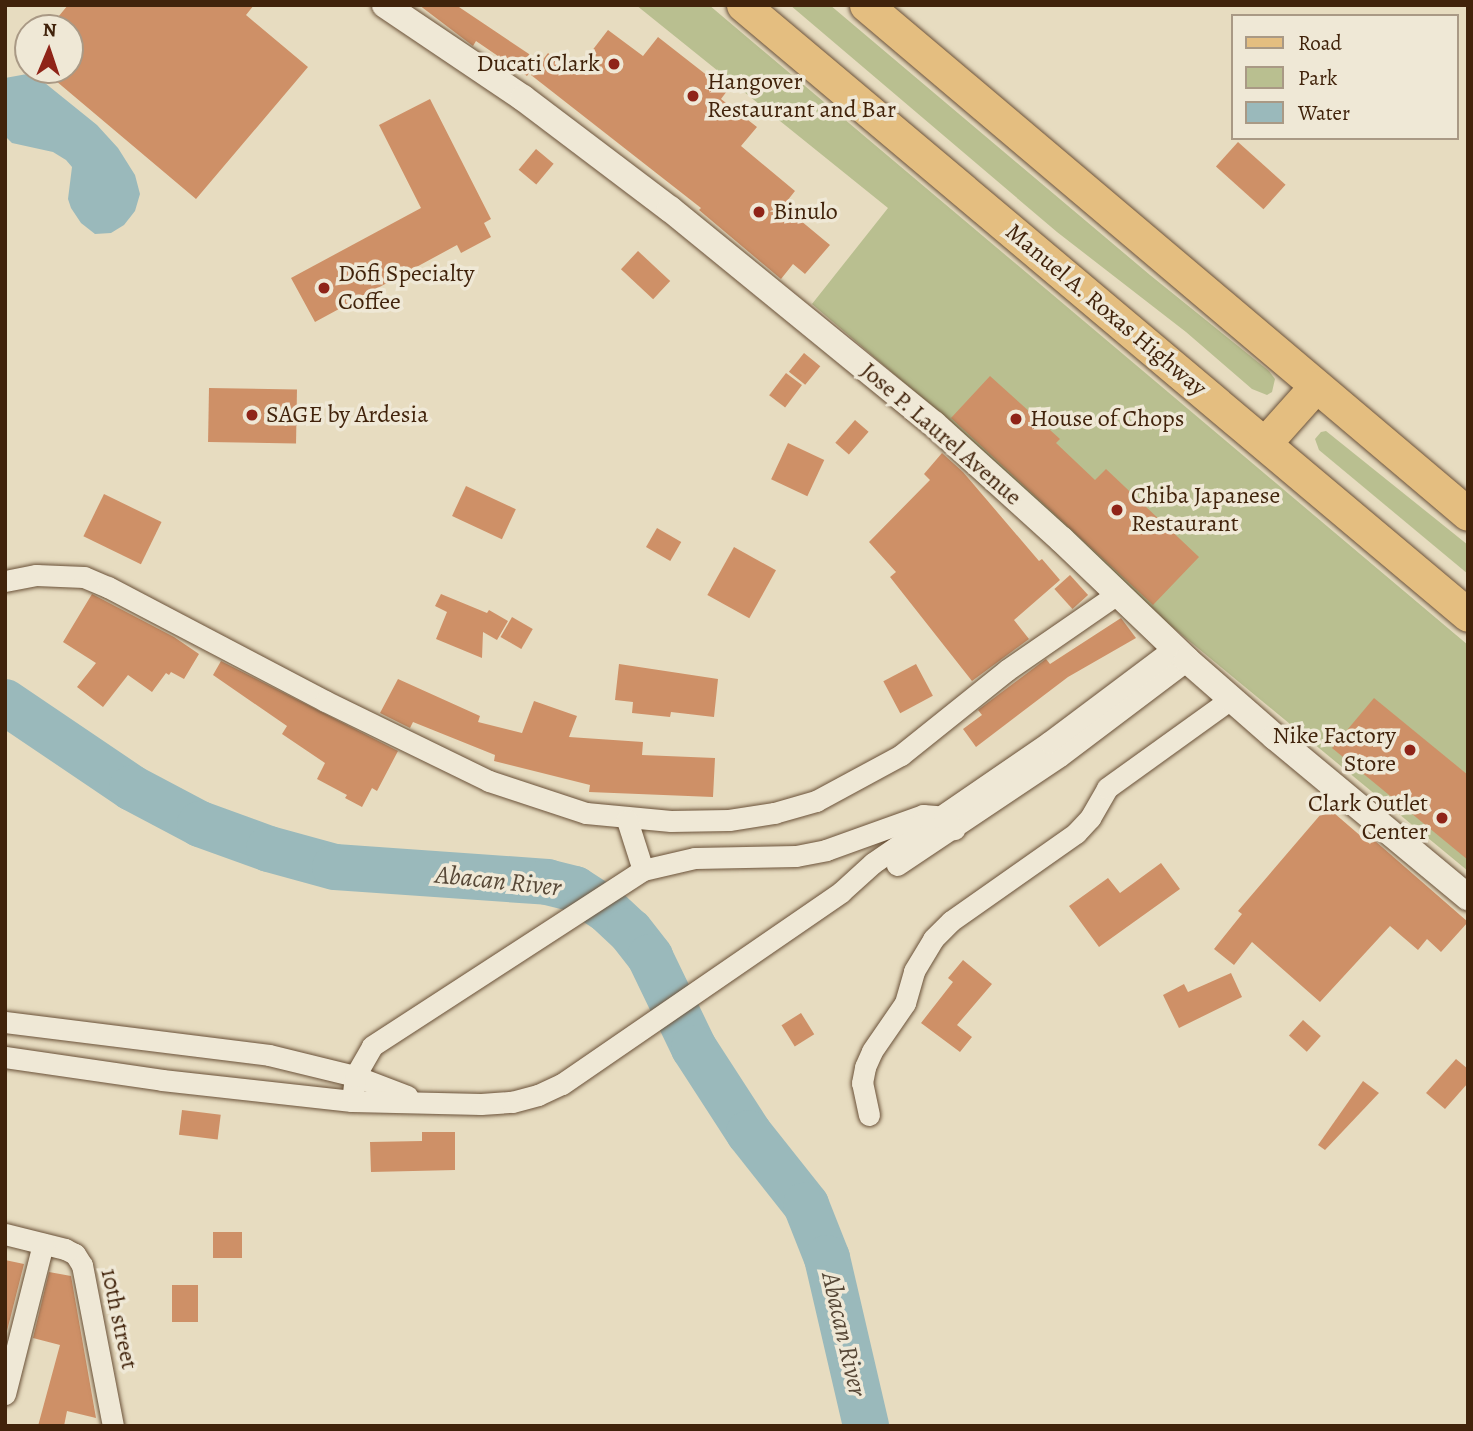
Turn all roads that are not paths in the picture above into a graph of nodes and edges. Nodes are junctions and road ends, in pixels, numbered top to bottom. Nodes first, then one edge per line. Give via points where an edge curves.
1 (386, 5) edge
2 (743, 5) edge
3 (866, 5) edge
4 (1315, 387) junction
5 (1265, 443) junction
6 (1468, 513) edge
7 (5, 581) edge
8 (1117, 594) junction
9 (1468, 615) edge
10 (1181, 654) junction
11 (1231, 699) junction
12 (627, 820) junction
13 (949, 823) junction
14 (643, 870) junction
15 (1468, 897) edge
16 (5, 1022) edge
17 (5, 1057) edge
18 (355, 1076) junction
19 (352, 1101) junction
20 (418, 1101) junction
21 (869, 1115) dead end
22 (5, 1234) edge
23 (43, 1244) junction
24 (5, 1394) edge
25 (113, 1426) edge

1 - 8 street, Jose P. Laurel Avenue via 523,98 670,209 934,424
2 - 5 main road, Manuel A. Roxas Highway
3 - 4 main road
4 - 5 main road
4 - 6 main road
5 - 9 main road, Manuel A. Roxas Highway
7 - 12 street via 62,574 96,582 489,781 586,813
8 - 10 street, Jose P. Laurel Avenue
8 - 12 street via 1007,670 901,755 816,800 729,820
10 - 11 street, Jose P. Laurel Avenue
10 - 13 street
11 - 15 street, Jose P. Laurel Avenue
11 - 21 street via 1107,788 1076,833 951,921 933,939 914,971 905,1003 864,1067 862,1083
12 - 14 street
13 - 14 street via 930,814 796,856 695,858
13 - 20 street via 873,863 841,892 562,1084 512,1102
14 - 18 street via 383,1038 364,1057
16 - 18 street via 223,1048
17 - 19 street
18 - 19 street
18 - 20 street
19 - 20 street
22 - 23 street, 10th street
23 - 24 street
23 - 25 street, 10th street via 75,1254 82,1265

